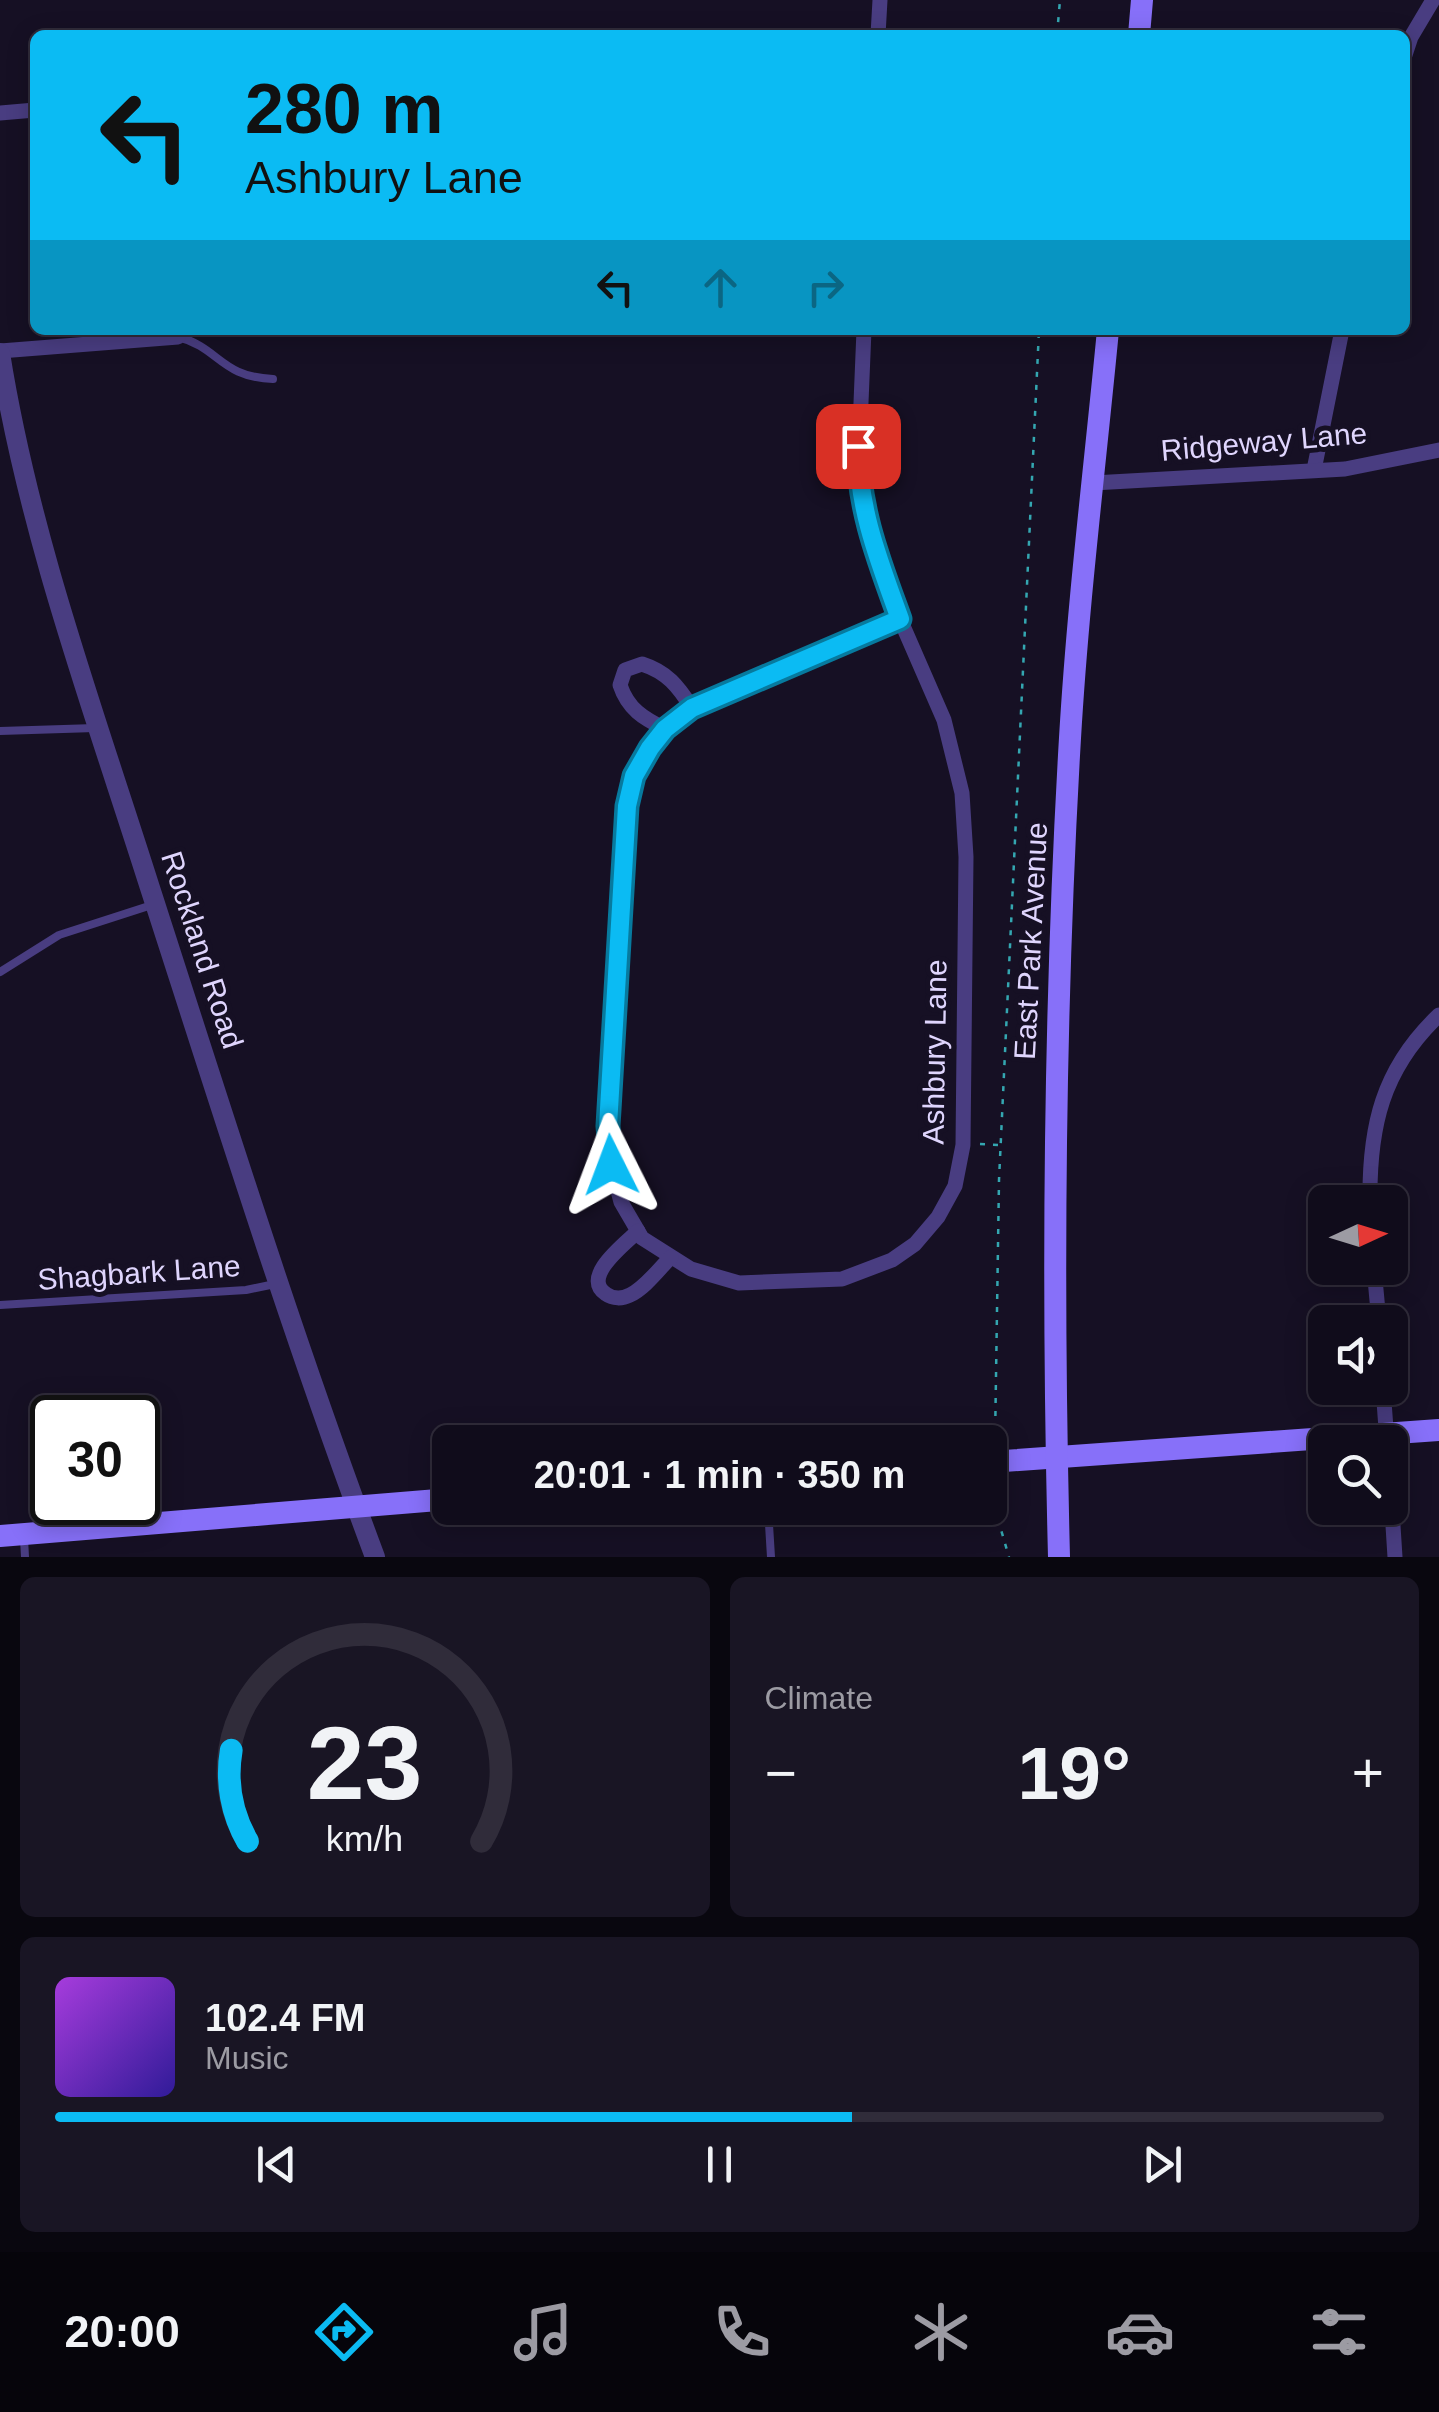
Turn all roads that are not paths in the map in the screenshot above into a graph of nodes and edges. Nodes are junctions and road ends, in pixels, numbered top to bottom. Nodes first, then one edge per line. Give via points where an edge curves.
1 (880, 0) edge
2 (1142, 0) edge
3 (1433, 0) edge
4 (878, 30) edge
5 (1139, 30) edge
6 (1410, 40) edge
7 (30, 110) edge
8 (0, 113) edge
9 (864, 335) edge
10 (1108, 335) edge
11 (1341, 335) edge
12 (178, 337) joint
13 (0, 352) edge
14 (273, 379) dead end
15 (1439, 450) edge
16 (1314, 470) junction
17 (1093, 483) junction
18 (900, 619) junction
19 (692, 708) junction
20 (99, 728) junction
21 (665, 729) junction
22 (0, 731) edge
23 (156, 904) junction
24 (0, 972) edge
25 (1439, 1015) edge
26 (1370, 1185) edge
27 (638, 1231) junction
28 (671, 1256) junction
29 (280, 1284) junction
30 (0, 1305) edge
31 (1439, 1430) edge
32 (1408, 1435) edge
33 (1308, 1443) edge
34 (1057, 1459) junction
35 (1007, 1461) edge
36 (432, 1500) edge
37 (356, 1506) junction
38 (769, 1525) edge
39 (1393, 1525) edge
40 (0, 1536) edge
41 (25, 1545) edge
42 (376, 1557) edge
43 (771, 1557) edge
44 (1059, 1557) edge
45 (1395, 1557) edge

1 - 4 street
2 - 5 main road
3 - 6 street
7 - 8 street
9 - 18 street, Ashbury Lane via 858,475 869,536
10 - 17 main road, East Park Avenue
11 - 16 street
12 - 13 street
12 - 14 lane via 242,376
13 - 20 street, Rockland Road via 14,431
15 - 16 street, Ridgeway Lane
16 - 17 street, Ridgeway Lane
17 - 34 main road, East Park Avenue via 1070,737 1055,1073
18 - 19 street, Ashbury Lane
18 - 28 street, Ashbury Lane via 944,720 962,794 963,1145 955,1186 916,1244 873,1270 842,1279 738,1283
19 - 21 street, Ashbury Lane
19 - 21 street via 660,670 642,664 625,670 625,700
20 - 22 lane
20 - 23 street, Rockland Road
21 - 27 street, Ashbury Lane via 634,776 622,837 608,1126 621,1202
23 - 24 lane via 59,934
23 - 29 street, Rockland Road
25 - 26 street via 1388,1083 1370,1154
27 - 28 street, Ashbury Lane
27 - 28 street via 604,1264 600,1289 615,1298 632,1294
29 - 30 lane, Shagbark Lane
29 - 37 street, Rockland Road
31 - 32 main road
33 - 34 main road
34 - 35 main road
34 - 44 main road, East Park Avenue
36 - 37 main road
37 - 41 main road via 122,1526
37 - 42 street, Rockland Road
38 - 43 lane
39 - 45 street
40 - 41 main road

